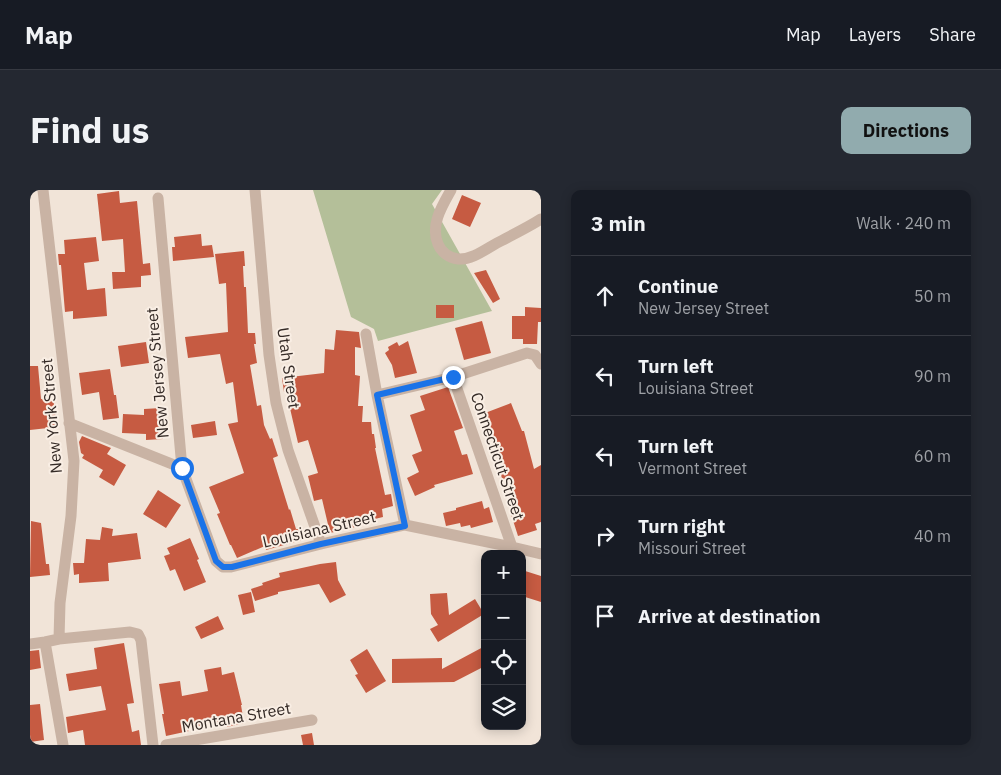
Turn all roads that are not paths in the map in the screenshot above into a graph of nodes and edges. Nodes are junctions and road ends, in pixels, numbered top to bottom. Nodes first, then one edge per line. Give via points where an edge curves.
1 (43, 190) edge
2 (255, 190) edge
3 (452, 190) edge
4 (158, 198) dead end
5 (541, 219) edge
6 (366, 334) dead end
7 (541, 364) edge
8 (453, 377) junction
9 (377, 395) junction
10 (69, 424) junction
11 (182, 468) junction
12 (405, 526) junction
13 (321, 544) junction
14 (512, 547) junction
15 (541, 554) edge
16 (223, 567) joint
17 (59, 639) junction
18 (45, 642) junction
19 (30, 644) edge
20 (312, 720) dead end
21 (63, 745) edge
22 (153, 745) edge
23 (166, 745) edge

1 - 10 street, New York Street
2 - 13 street, Utah Street via 276,403 288,450
3 - 5 street via 440,209 436,234 442,251 454,258 480,253
4 - 11 street, New Jersey Street
6 - 9 street
7 - 8 street via 535,355 527,353
8 - 9 street
8 - 14 street, Connecticut Street
9 - 12 street
10 - 11 street
10 - 17 street, New York Street via 74,461
11 - 16 street, New Jersey Street via 216,561
12 - 13 street, Louisiana Street
12 - 14 street, Louisiana Street
13 - 16 street, Louisiana Street
14 - 15 street, Louisiana Street
17 - 18 street
17 - 22 street via 130,632 138,634
18 - 19 street
18 - 21 street
20 - 23 street, Montana Street

